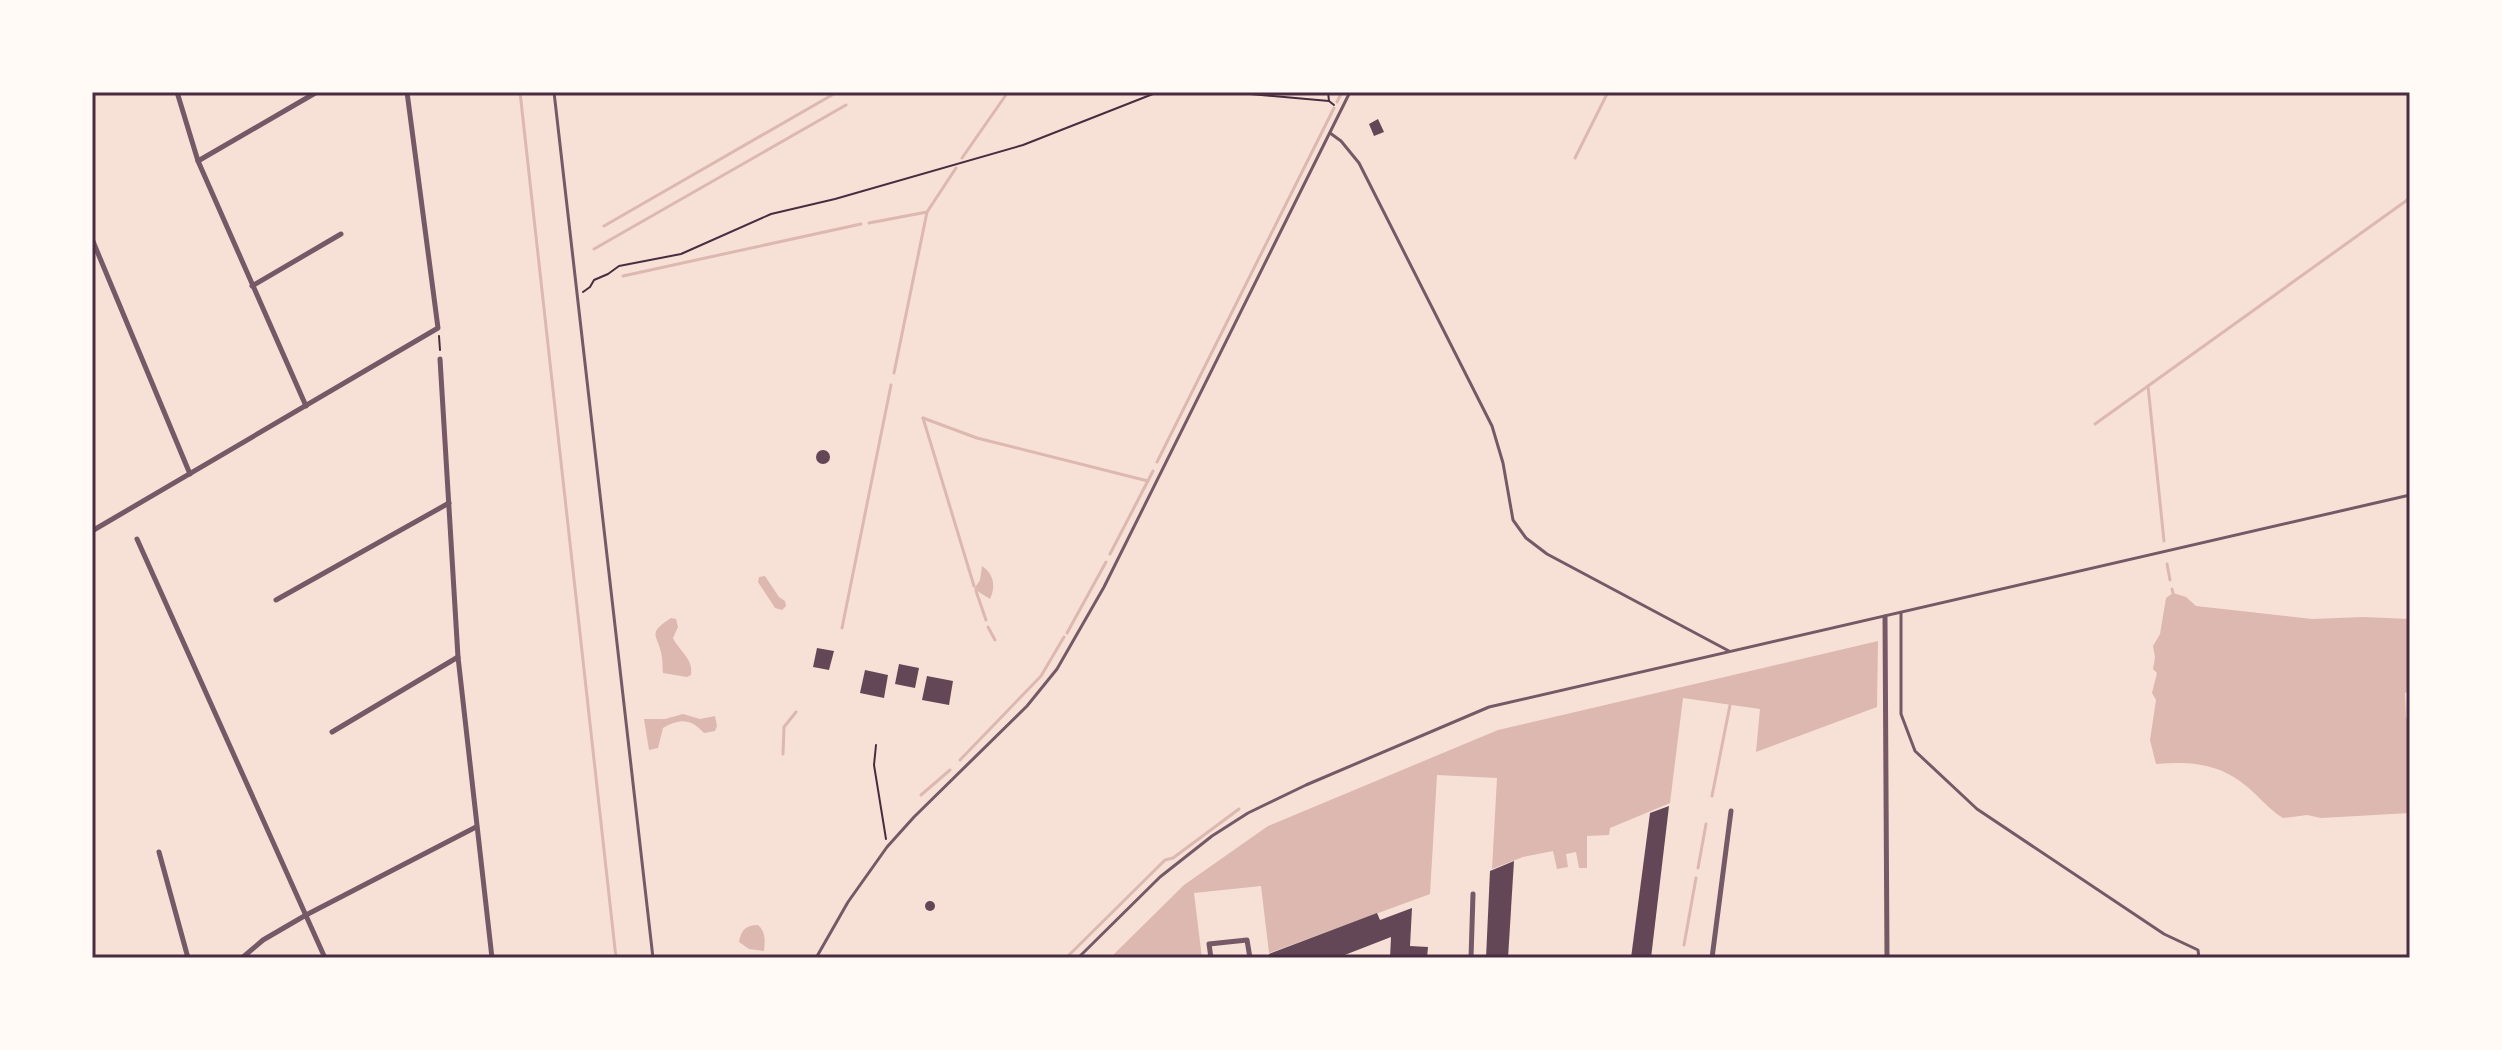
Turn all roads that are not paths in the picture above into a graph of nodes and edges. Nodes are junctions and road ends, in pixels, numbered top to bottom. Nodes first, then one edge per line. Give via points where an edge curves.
1 (177, 92) edge
2 (317, 92) edge
3 (407, 92) edge
4 (554, 92) edge
5 (1350, 92) edge
6 (1330, 133) junction
7 (198, 161) junction
8 (341, 234) dead end
9 (92, 239) edge
10 (252, 286) junction
11 (440, 359) road end
12 (306, 406) junction
13 (190, 474) junction
14 (2410, 495) edge
15 (449, 503) junction
16 (92, 531) edge
17 (137, 539) dead end
18 (276, 600) dead end
19 (1901, 613) junction
20 (1885, 617) junction
21 (1729, 652) junction
22 (458, 657) junction
23 (332, 732) dead end
24 (1731, 811) dead end
25 (476, 827) junction
26 (159, 852) dead end
27 (1473, 894) dead end
28 (306, 915) junction
29 (188, 958) edge
30 (242, 958) edge
31 (325, 958) edge
32 (492, 958) edge
33 (653, 958) edge
34 (816, 958) edge
35 (1078, 958) edge
36 (1211, 958) edge
37 (1250, 958) edge
38 (1471, 958) edge
39 (1712, 958) edge
40 (1887, 958) edge
41 (2199, 958) edge

1 - 7 street
2 - 7 street
3 - 12 street via 438,328
4 - 33 lane
5 - 6 lane
6 - 21 lane via 1359,163 1492,426 1518,529 1547,554
6 - 34 lane via 1104,587 1057,669 887,847
7 - 10 street
8 - 10 street
9 - 13 street
10 - 12 street
11 - 15 street
12 - 13 street
13 - 16 street
14 - 19 lane
15 - 18 street
15 - 22 street
17 - 28 street
19 - 20 lane
19 - 41 lane via 1901,714 1915,751 1977,809 2164,934 2198,950
20 - 21 lane
20 - 40 street
21 - 35 lane via 1489,707 1274,799 1187,854
22 - 23 street
22 - 25 street
24 - 39 street
25 - 28 street
25 - 32 street
26 - 29 street
27 - 38 street
28 - 30 street
28 - 31 street
36 - 37 street via 1209,944 1247,940

